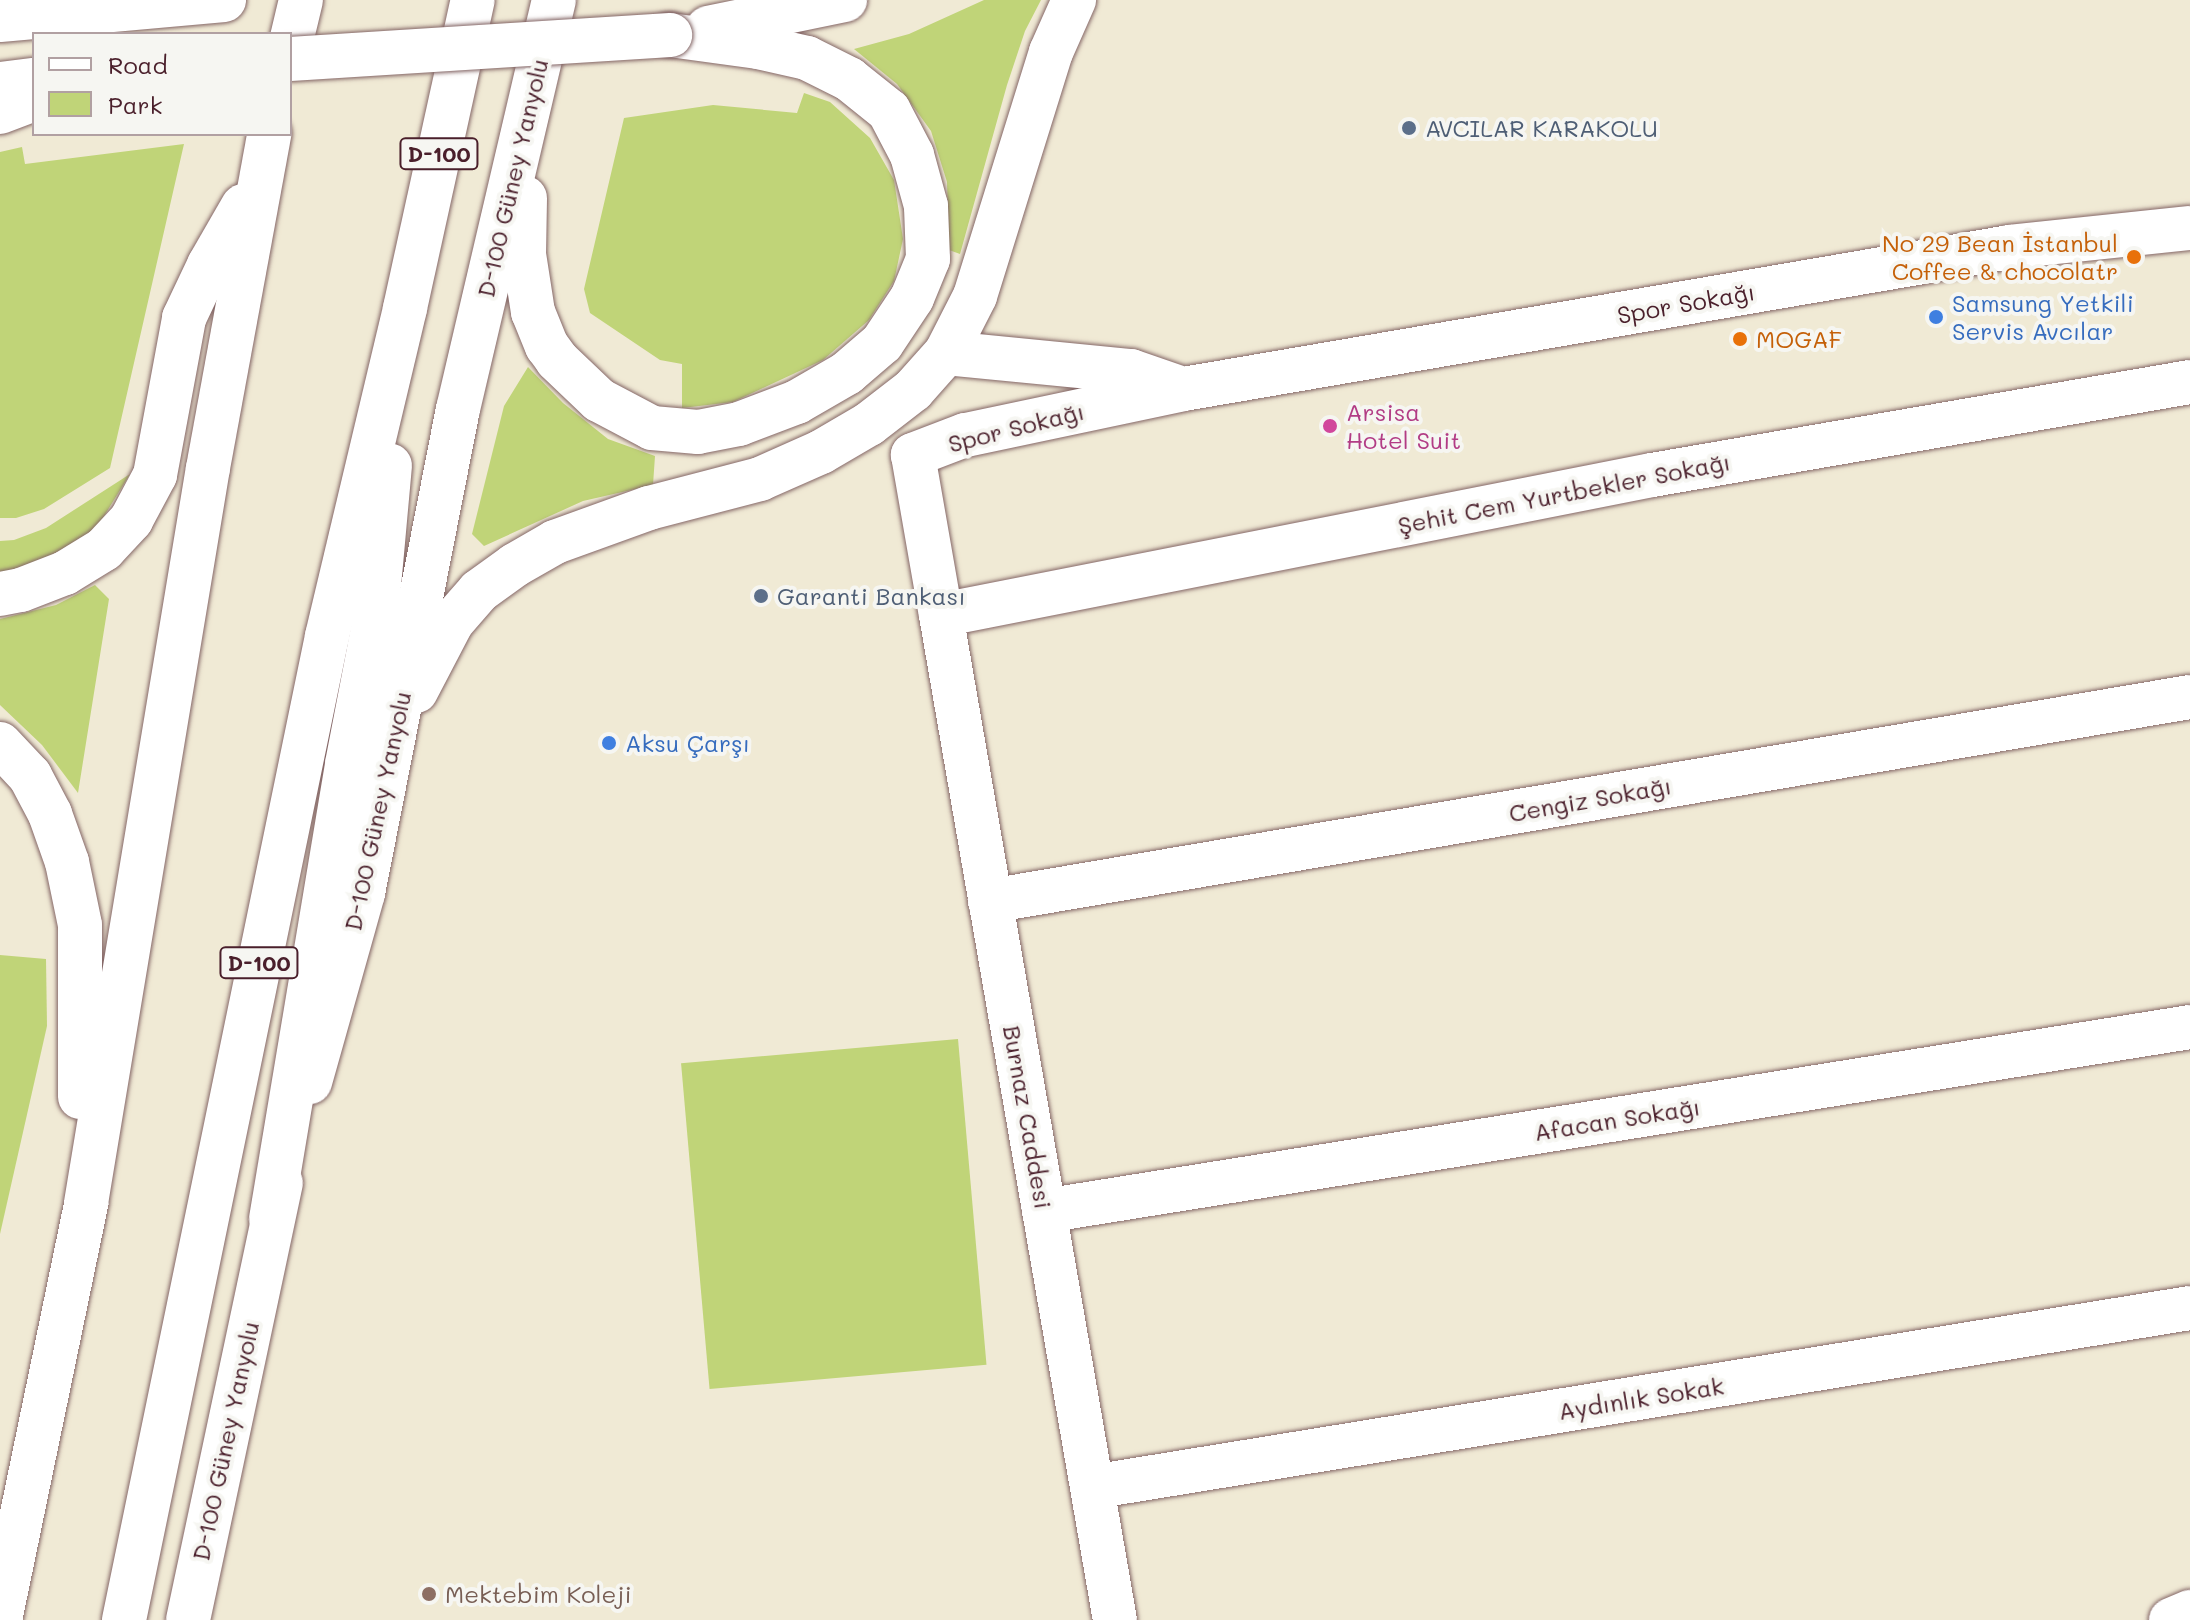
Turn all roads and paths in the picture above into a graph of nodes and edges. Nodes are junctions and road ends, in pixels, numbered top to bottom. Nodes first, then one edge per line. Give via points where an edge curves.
1 (301, 0) edge
2 (473, 0) edge
3 (554, 0) edge
4 (845, 0) edge
5 (1074, 0) edge
6 (202, 1) edge
7 (0, 20) edge
8 (670, 35) junction
9 (292, 38) edge
10 (292, 59) edge
11 (32, 80) edge
12 (0, 84) edge
13 (32, 100) edge
14 (0, 112) edge
15 (526, 118) junction
16 (269, 136) edge
17 (258, 179) junction
18 (2190, 228) edge
19 (405, 308) junction
20 (946, 353) junction
21 (2190, 382) edge
22 (1184, 389) junction
23 (0, 594) edge
24 (941, 615) junction
25 (2190, 697) edge
26 (395, 732) junction
27 (0, 744) edge
28 (990, 901) junction
29 (2190, 1027) edge
30 (86, 1203) junction
31 (1044, 1211) junction
32 (271, 1219) junction
33 (2190, 1308) edge
34 (1092, 1487) junction
35 (2190, 1612) edge
36 (0, 1620) edge
37 (124, 1620) edge
38 (188, 1620) edge
39 (1115, 1620) edge
40 (2171, 1620) edge

1 - 9 main road
2 - 19 main road, D-100
3 - 15 main road, D-100 Güney Yanyolu
4 - 8 main road
5 - 20 main road via 1051,52 975,296
6 - 7 main road
8 - 10 main road, bridge
8 - 15 main road via 795,55 849,79 889,111 912,155 926,206 928,259 912,298 882,343 847,373 809,395 739,424 698,432 652,428 599,400 557,360 533,312 524,254
11 - 12 main road
13 - 14 main road
15 - 26 main road, D-100 Güney Yanyolu via 458,409
16 - 17 main road
17 - 23 main road via 184,318 155,475 131,520 104,549 65,573
17 - 30 main road
18 - 22 main road, Spor Sokağı via 2010,247
19 - 32 main road via 377,608
19 - 37 main road, D-100 via 327,636
20 - 22 main road, Spor Sokağı via 1131,371
20 - 26 main road via 913,390 821,452 760,479 649,508 555,542 515,565 479,591 452,622
21 - 24 main road, Şehit Cem Yurtbekler Sokağı via 1652,475
22 - 24 main road, Spor Sokağı via 965,435 913,455
24 - 28 main road, Burnaz Caddesi
25 - 28 main road, Cengiz Sokağı
26 - 32 main road, D-100 Güney Yanyolu via 363,893
27 - 30 main road via 30,776 50,814 80,925
28 - 31 main road, Burnaz Caddesi
29 - 31 main road, Afacan Sokağı
30 - 36 main road
31 - 34 main road, Burnaz Caddesi
32 - 38 main road, D-100 Güney Yanyolu
33 - 34 main road, Aydınlık Sokak
34 - 39 main road, Burnaz Caddesi
35 - 40 main road

